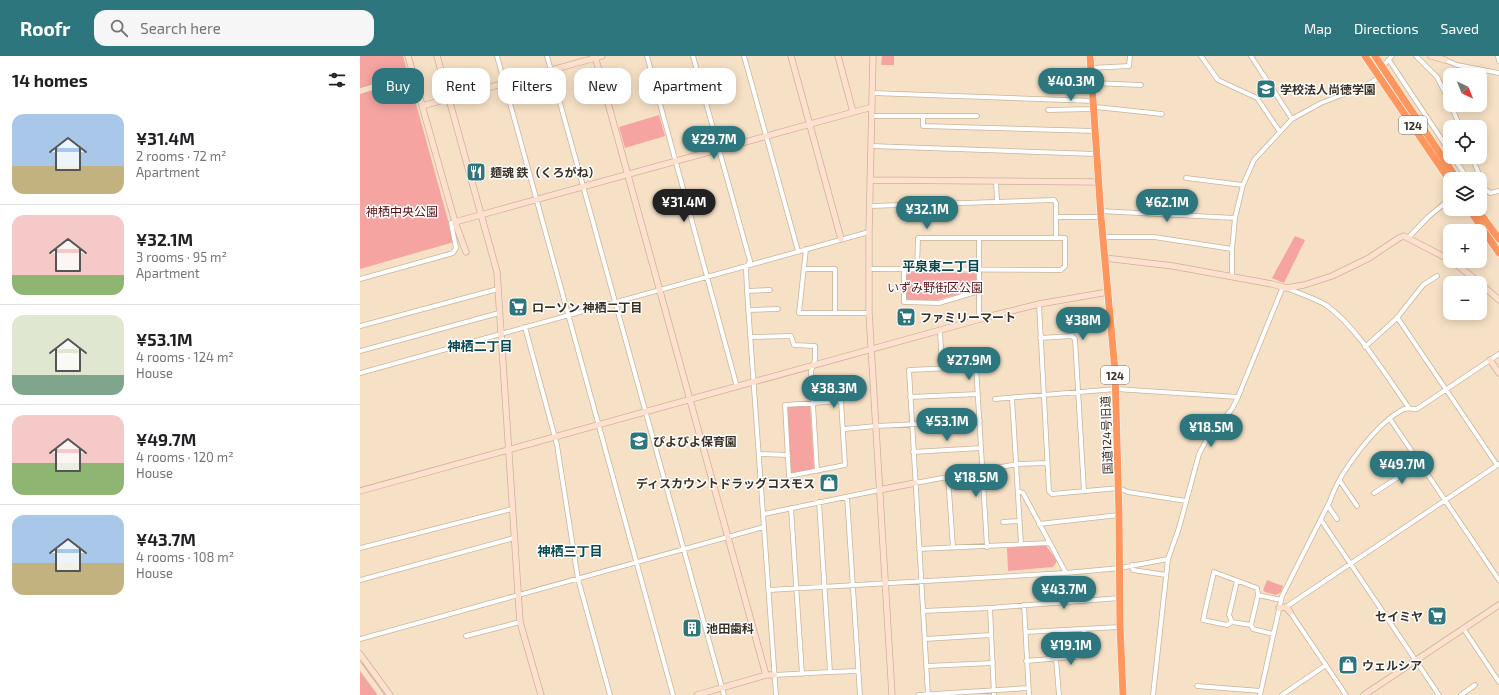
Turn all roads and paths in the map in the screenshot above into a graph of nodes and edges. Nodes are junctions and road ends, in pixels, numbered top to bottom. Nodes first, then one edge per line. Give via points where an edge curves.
1 (408, 56) edge
2 (437, 56) edge
3 (497, 56) edge
4 (547, 56) edge
5 (602, 56) edge
6 (647, 56) edge
7 (693, 56) edge
8 (744, 56) edge
9 (791, 56) edge
10 (838, 56) edge
11 (873, 56) edge
12 (1090, 56) edge
13 (1130, 56) edge
14 (1201, 56) edge
15 (1251, 56) edge
16 (1365, 56) edge
17 (1375, 56) edge
18 (1392, 56) edge
19 (1416, 56) edge
20 (1431, 56) edge
21 (1498, 56) edge
22 (596, 57) edge
23 (1389, 60) junction
24 (1445, 60) joint
25 (1499, 61) edge
26 (1382, 67) junction
27 (411, 68) edge
28 (440, 68) edge
29 (500, 68) edge
30 (550, 68) edge
31 (558, 68) edge
32 (1091, 68) junction
33 (1499, 73) edge
34 (1380, 77) junction
35 (1092, 84) junction
36 (1141, 85) dead end
37 (372, 87) edge
38 (1443, 90) edge
39 (360, 91) edge
40 (872, 93) junction
41 (1093, 101) junction
42 (432, 103) edge
43 (450, 104) edge
44 (510, 104) edge
45 (561, 104) edge
46 (422, 106) joint
47 (872, 107) junction
48 (1093, 109) junction
49 (1048, 110) dead end
50 (853, 112) junction
51 (1162, 114) dead end
52 (1425, 115) junction
53 (872, 116) junction
54 (923, 116) junction
55 (977, 116) dead end
56 (1292, 119) junction
57 (1417, 120) junction
58 (810, 124) junction
59 (1095, 131) junction
60 (1280, 132) junction
61 (766, 136) junction
62 (1443, 142) edge
63 (872, 146) junction
64 (719, 149) junction
65 (1096, 154) junction
66 (676, 161) junction
67 (1444, 172) edge
68 (1452, 172) edge
69 (628, 174) junction
70 (1186, 178) dead end
71 (871, 180) junction
72 (996, 181) junction
73 (1098, 182) junction
74 (1243, 185) junction
75 (584, 186) junction
76 (1499, 191) edge
77 (1487, 192) edge
78 (537, 200) junction
79 (997, 201) junction
80 (1443, 205) edge
81 (870, 206) junction
82 (1101, 214) junction
83 (481, 215) junction
84 (1474, 216) edge
85 (1483, 216) edge
86 (1056, 217) junction
87 (1235, 218) junction
88 (455, 222) junction
89 (869, 232) junction
90 (1103, 237) junction
91 (979, 238) junction
92 (1056, 238) junction
93 (1408, 238) junction
94 (841, 239) junction
95 (1499, 240) edge
96 (806, 249) junction
97 (1232, 249) junction
98 (798, 251) junction
99 (466, 252) dead end
100 (1499, 253) edge
101 (1443, 256) edge
102 (1105, 258) junction
103 (748, 265) junction
104 (1461, 268) edge
105 (805, 269) junction
106 (869, 269) junction
107 (917, 269) junction
108 (904, 270) junction
109 (979, 270) junction
110 (707, 276) junction
111 (1437, 276) dead end
112 (1471, 276) edge
113 (1232, 277) junction
114 (360, 279) edge
115 (1286, 288) junction
116 (498, 289) junction
117 (1487, 289) edge
118 (660, 290) junction
119 (770, 290) dead end
120 (747, 291) junction
121 (979, 291) junction
122 (1108, 292) junction
123 (1499, 300) edge
124 (615, 302) junction
125 (1039, 304) junction
126 (778, 309) dead end
127 (748, 310) junction
128 (499, 313) junction
129 (835, 313) junction
130 (869, 313) junction
131 (568, 314) junction
132 (1397, 317) junction
133 (979, 320) junction
134 (360, 326) edge
135 (525, 327) junction
136 (940, 331) junction
137 (500, 334) junction
138 (750, 337) junction
139 (1040, 338) junction
140 (1365, 347) junction
141 (872, 350) junction
142 (360, 351) edge
143 (1499, 354) edge
144 (1490, 360) junction
145 (976, 366) junction
146 (995, 366) dead end
147 (812, 367) junction
148 (942, 368) junction
149 (360, 373) edge
150 (1499, 374) edge
151 (753, 382) junction
152 (737, 387) junction
153 (1116, 389) junction
154 (1446, 389) junction
155 (1078, 392) junction
156 (978, 394) junction
157 (1044, 395) junction
158 (910, 397) junction
159 (1238, 397) junction
160 (1012, 398) junction
161 (995, 399) dead end
162 (690, 400) junction
163 (813, 402) junction
164 (1409, 408) junction
165 (646, 412) junction
166 (1390, 419) junction
167 (980, 421) junction
168 (912, 424) junction
169 (598, 426) junction
170 (876, 426) junction
171 (844, 429) junction
172 (555, 437) junction
173 (981, 448) junction
174 (507, 451) junction
175 (913, 452) junction
176 (760, 454) junction
177 (787, 455) junction
178 (1047, 463) junction
179 (1420, 463) junction
180 (1017, 464) junction
181 (1498, 465) edge
182 (982, 470) junction
183 (817, 471) junction
184 (948, 476) junction
185 (1340, 481) junction
186 (915, 483) junction
187 (1119, 488) junction
188 (879, 490) junction
189 (360, 491) edge
190 (1018, 491) junction
191 (1084, 491) junction
192 (1374, 493) dead end
193 (846, 497) junction
194 (1445, 500) junction
195 (1186, 501) junction
196 (819, 502) junction
197 (1328, 506) junction
198 (1357, 506) dead end
199 (792, 508) junction
200 (512, 509) junction
201 (764, 514) junction
202 (1120, 514) junction
203 (1337, 519) dead end
204 (1321, 520) junction
205 (1019, 521) junction
206 (1003, 522) dead end
207 (1039, 524) junction
208 (764, 527) junction
209 (514, 538) junction
210 (728, 538) junction
211 (1049, 543) junction
212 (1021, 544) junction
213 (987, 547) junction
214 (360, 548) edge
215 (953, 548) junction
216 (919, 549) junction
217 (684, 550) junction
218 (1168, 559) junction
219 (637, 563) junction
220 (1351, 564) junction
221 (1132, 565) junction
222 (1120, 568) junction
223 (1066, 572) junction
224 (1166, 575) junction
225 (578, 579) junction
226 (360, 580) edge
227 (1499, 580) edge
228 (921, 581) junction
229 (1237, 581) junction
230 (886, 583) junction
231 (852, 584) junction
232 (824, 586) junction
233 (796, 589) junction
234 (769, 590) junction
235 (1258, 595) junction
236 (518, 596) junction
237 (1120, 598) junction
238 (1281, 600) junction
239 (1024, 605) junction
240 (1499, 605) edge
241 (1282, 607) junction
242 (990, 608) junction
243 (923, 611) junction
244 (1290, 612) joint
245 (520, 622) junction
246 (1232, 622) junction
247 (1251, 625) junction
248 (1120, 626) junction
249 (1463, 628) junction
250 (1084, 629) junction
251 (1026, 632) junction
252 (991, 634) junction
253 (1273, 634) junction
254 (466, 636) dead end
255 (360, 639) edge
256 (925, 639) junction
257 (360, 654) edge
258 (1056, 659) junction
259 (1026, 661) junction
260 (1416, 661) junction
261 (993, 663) junction
262 (1326, 664) junction
263 (360, 666) edge
264 (926, 666) junction
265 (858, 671) junction
266 (830, 672) junction
267 (774, 674) junction
268 (802, 674) junction
269 (766, 675) junction
270 (1499, 682) edge
271 (1475, 685) dead end
272 (1197, 686) dead end
273 (722, 688) junction
274 (1028, 688) junction
275 (994, 693) edge
276 (1260, 693) edge
277 (382, 695) edge
278 (390, 695) edge
279 (541, 695) edge
280 (610, 695) edge
281 (673, 695) edge
282 (697, 695) edge
283 (724, 695) edge
284 (776, 695) edge
285 (860, 695) edge
286 (892, 695) edge
287 (918, 695) edge
288 (928, 695) edge
289 (1029, 695) edge
290 (1059, 695) edge
291 (1123, 695) edge
292 (1153, 695) edge
293 (1282, 695) edge
294 (1346, 695) edge
295 (1364, 695) edge
296 (1439, 695) edge
297 (1461, 695) edge

1 - 27 street
2 - 28 street
3 - 29 street
4 - 30 street
5 - 22 street
6 - 66 street
7 - 64 street
8 - 61 street
9 - 58 street
10 - 50 street
11 - 40 street
12 - 32 highway, 国道124号旧道 / 124
13 - 32 street via 1129,66
14 - 60 street via 1218,80 1257,98
15 - 56 street
16 - 34 highway, 124
17 - 26 highway, 124
18 - 23 street
19 - 38 street via 1436,77
20 - 24 street
21 - 25 street
22 - 31 street
22 - 69 street
23 - 26 street
23 - 52 street
24 - 33 street via 1457,65
26 - 57 highway, 124
32 - 35 highway, 国道124号旧道 / 124
34 - 56 street
34 - 67 highway, 124
35 - 36 street
35 - 41 highway, 国道124号旧道 / 124
37 - 39 street
40 - 41 street
40 - 47 street
41 - 48 highway, 国道124号旧道 / 124
42 - 46 street
43 - 83 street
44 - 78 street
45 - 75 street
46 - 88 street
47 - 50 street
47 - 53 street
48 - 49 street
48 - 51 street via 1096,107
48 - 59 highway, 国道124号旧道 / 124
50 - 58 street
52 - 57 street
52 - 62 street
53 - 54 street
53 - 63 street
54 - 55 street
54 - 59 street via 923,126
56 - 60 street
57 - 68 highway, 124
58 - 61 street
58 - 94 street
59 - 65 highway, 国道124号旧道 / 124
60 - 74 street via 1254,160
61 - 64 street
61 - 98 street
63 - 65 street
63 - 71 street
64 - 66 street
64 - 103 street via 750,261
65 - 73 highway, 国道124号旧道 / 124
66 - 69 street
66 - 110 street
69 - 75 street
69 - 118 street
70 - 74 street
71 - 72 street
71 - 81 street
72 - 73 street
72 - 79 street
73 - 82 highway, 国道124号旧道 / 124
74 - 87 street
75 - 78 street
75 - 124 street
76 - 77 street
78 - 83 street
78 - 131 street
79 - 81 street
79 - 86 street via 1054,200
80 - 93 street
81 - 89 street
82 - 86 street
82 - 87 street
82 - 90 highway, 国道124号旧道 / 124
83 - 88 street
83 - 116 street
84 - 100 highway
85 - 95 highway
86 - 92 street
87 - 97 street
88 - 99 street
88 - 114 street via 451,223 456,248 453,253
89 - 94 street
89 - 106 street
90 - 97 street via 1154,237
90 - 102 highway, 国道124号旧道 / 124
91 - 92 street
91 - 107 street via 918,238
91 - 109 street
92 - 109 street via 1065,238 1066,266 1061,270
93 - 101 street
93 - 115 street via 1399,238 1368,258 1332,276
94 - 96 street
96 - 98 street
96 - 105 street
97 - 113 street
98 - 103 street
102 - 113 street via 1173,266
102 - 122 highway, 国道124号旧道 / 124
103 - 110 street
103 - 120 street
104 - 112 street
105 - 129 street via 835,269
105 - 129 street via 799,313
106 - 108 street
106 - 130 street
107 - 108 street
107 - 109 street
108 - 121 street via 904,302 939,303
109 - 121 street
110 - 118 street
110 - 152 street
111 - 132 street via 1424,285
113 - 115 street
115 - 140 street via 1326,306
115 - 159 street via 1282,289
116 - 128 street
116 - 134 street
117 - 123 street
118 - 124 street
118 - 162 street
119 - 120 street
120 - 127 street
121 - 133 street
122 - 125 street
122 - 153 highway, 国道124号旧道 / 124
124 - 131 street
124 - 165 street
125 - 133 street
125 - 139 street
126 - 127 street
127 - 138 street
128 - 137 street
128 - 142 street
129 - 130 street
130 - 141 street
131 - 135 street
131 - 169 street
132 - 140 street
132 - 154 street
133 - 136 street
135 - 137 street
135 - 172 street
136 - 141 street
136 - 148 street
137 - 149 street
137 - 174 street
138 - 147 street via 791,336 794,344 814,346 815,360
138 - 151 street
139 - 155 street via 1072,336 1075,339
139 - 157 street
140 - 164 street
141 - 147 street
141 - 170 street
143 - 144 street
144 - 150 street
144 - 154 street
145 - 146 street
145 - 148 street
145 - 156 street
147 - 151 street
147 - 163 street
148 - 158 street via 909,370
151 - 152 street
151 - 176 street
152 - 162 street
153 - 155 street
153 - 159 street
153 - 187 highway, 国道124号旧道 / 124
154 - 164 street via 1416,409
154 - 181 street
155 - 157 street
155 - 191 street
156 - 158 street
156 - 167 street
157 - 160 street
157 - 178 street
158 - 168 street
159 - 195 street via 1232,409 1206,439 1199,454
160 - 161 street
160 - 180 street
162 - 165 street
162 - 210 street
163 - 171 street via 841,401
163 - 177 street via 785,405
163 - 183 street
164 - 166 street
165 - 169 street
165 - 217 street
166 - 179 street
166 - 185 street via 1358,451
167 - 168 street
167 - 173 street
168 - 170 street
168 - 175 street
169 - 172 street
169 - 219 street
170 - 171 street
170 - 188 street
171 - 183 street via 846,465
172 - 174 street
172 - 225 street
173 - 175 street
173 - 182 street
174 - 189 street
174 - 200 street
175 - 186 street
176 - 177 street
176 - 201 street
177 - 183 street via 789,476
178 - 180 street
178 - 191 street via 1049,491 1052,494
179 - 192 street
179 - 194 street
180 - 182 street
180 - 190 street
181 - 194 street
182 - 184 street
182 - 213 street
184 - 186 street
184 - 215 street
185 - 197 street
185 - 198 street
186 - 188 street
186 - 216 street
187 - 191 street
187 - 195 street via 1128,492
187 - 202 highway, 国道124号旧道 / 124
188 - 193 street
188 - 230 street
190 - 205 street
190 - 207 street via 1023,492
193 - 196 street
193 - 231 street
194 - 220 street
194 - 227 street
195 - 218 street
196 - 199 street
196 - 232 street
197 - 203 street
197 - 204 street
199 - 201 street
199 - 233 street
200 - 209 street
200 - 214 street
201 - 208 street
202 - 207 street
202 - 222 highway, 国道124号旧道 / 124
204 - 220 street
204 - 238 street
205 - 206 street
205 - 212 street
207 - 211 street
208 - 210 street
208 - 234 street
209 - 226 street
209 - 236 street
210 - 217 street
210 - 269 street
211 - 212 street
211 - 223 street
212 - 213 street
213 - 215 street
215 - 216 street
216 - 228 street
217 - 219 street
217 - 273 street
218 - 221 street
218 - 224 street
219 - 225 street
219 - 281 street
220 - 241 street
220 - 260 street
221 - 222 street
221 - 224 street via 1133,570
222 - 223 street
222 - 237 highway, 国道124号旧道 / 124
223 - 228 street
224 - 292 street
225 - 236 street
225 - 280 street
228 - 230 street
228 - 243 street
229 - 235 street via 1257,588
229 - 246 street via 1229,615
229 - 246 street via 1214,572 1203,620 1227,625
230 - 231 street
230 - 286 street
231 - 232 street
231 - 265 street
232 - 233 street
232 - 266 street
233 - 234 street
233 - 268 street
234 - 267 street
235 - 238 street
235 - 247 street
236 - 245 street
236 - 255 street
237 - 239 street
237 - 248 highway, 国道124号旧道 / 124
238 - 241 street
239 - 242 street
239 - 251 street
240 - 249 street
241 - 244 street
241 - 253 street
242 - 243 street
242 - 252 street
243 - 256 street
244 - 262 street
245 - 254 street
245 - 279 street
246 - 247 street
247 - 253 street via 1253,629
248 - 250 street
248 - 291 highway, 国道124号旧道 / 124
249 - 260 street
249 - 270 street
250 - 251 street
250 - 258 street via 1085,656
251 - 259 street
252 - 256 street
252 - 261 street
253 - 276 street
256 - 264 street
257 - 278 street
258 - 259 street
258 - 290 street
259 - 274 street
260 - 295 street
260 - 296 street
261 - 264 street
261 - 275 street
262 - 293 street
262 - 294 street
263 - 277 street
264 - 288 street
265 - 266 street
265 - 285 street
266 - 268 street
267 - 268 street
267 - 269 street
267 - 284 street
269 - 273 street
271 - 297 street
272 - 276 street
273 - 282 street
273 - 283 street
274 - 275 street
274 - 289 street
275 - 288 street
287 - 288 street

